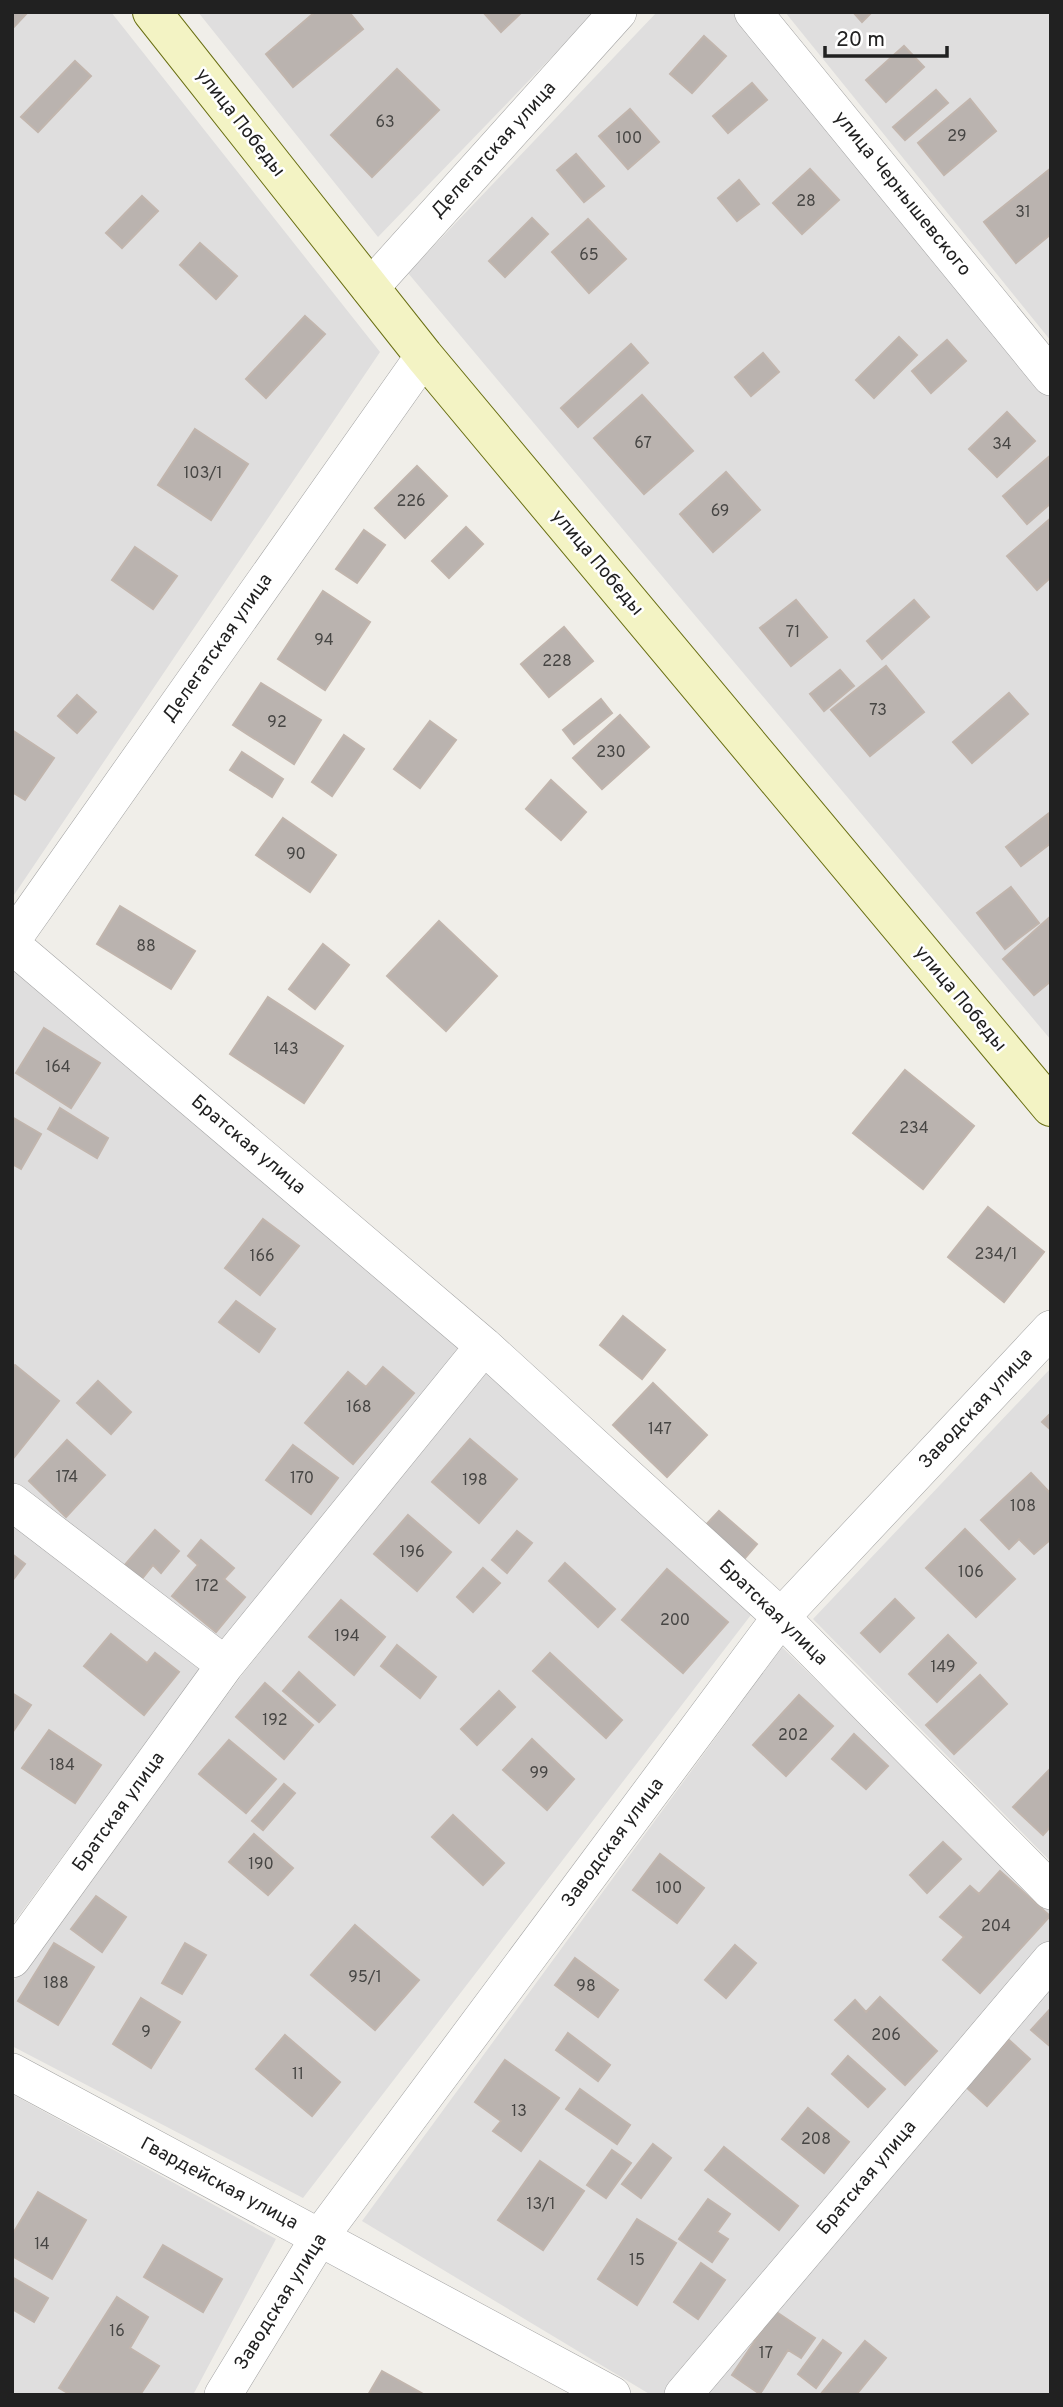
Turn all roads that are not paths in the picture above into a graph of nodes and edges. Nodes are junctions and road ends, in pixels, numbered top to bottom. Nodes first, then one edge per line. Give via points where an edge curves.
1 (152, 12) edge
2 (618, 12) edge
3 (753, 12) edge
4 (370, 288) junction
5 (424, 356) junction
6 (1051, 377) edge
7 (12, 943) edge
8 (1051, 1107) edge
9 (1051, 1329) edge
10 (484, 1346) junction
11 (12, 1502) edge
12 (781, 1617) junction
13 (226, 1665) junction
14 (1051, 1891) edge
15 (12, 1959) edge
16 (1051, 1960) edge
17 (12, 2072) edge
18 (319, 2238) junction
19 (223, 2395) edge
20 (612, 2395) edge
21 (683, 2395) edge

1 - 4 street, улица Победы
2 - 4 street, Делегатская улица
3 - 6 street, улица Чернышевского
4 - 5 street, улица Победы
5 - 7 street, Делегатская улица
5 - 8 street, улица Победы
7 - 10 street, Братская улица
9 - 12 street, Заводская улица
10 - 12 street, Братская улица
10 - 13 street, Братская улица
11 - 13 street
12 - 14 street, Братская улица
12 - 18 street, Заводская улица
13 - 15 street, Братская улица
16 - 21 street, Братская улица
17 - 18 street, Гвардейская улица
18 - 19 street, Заводская улица
18 - 20 street, Гвардейская улица

